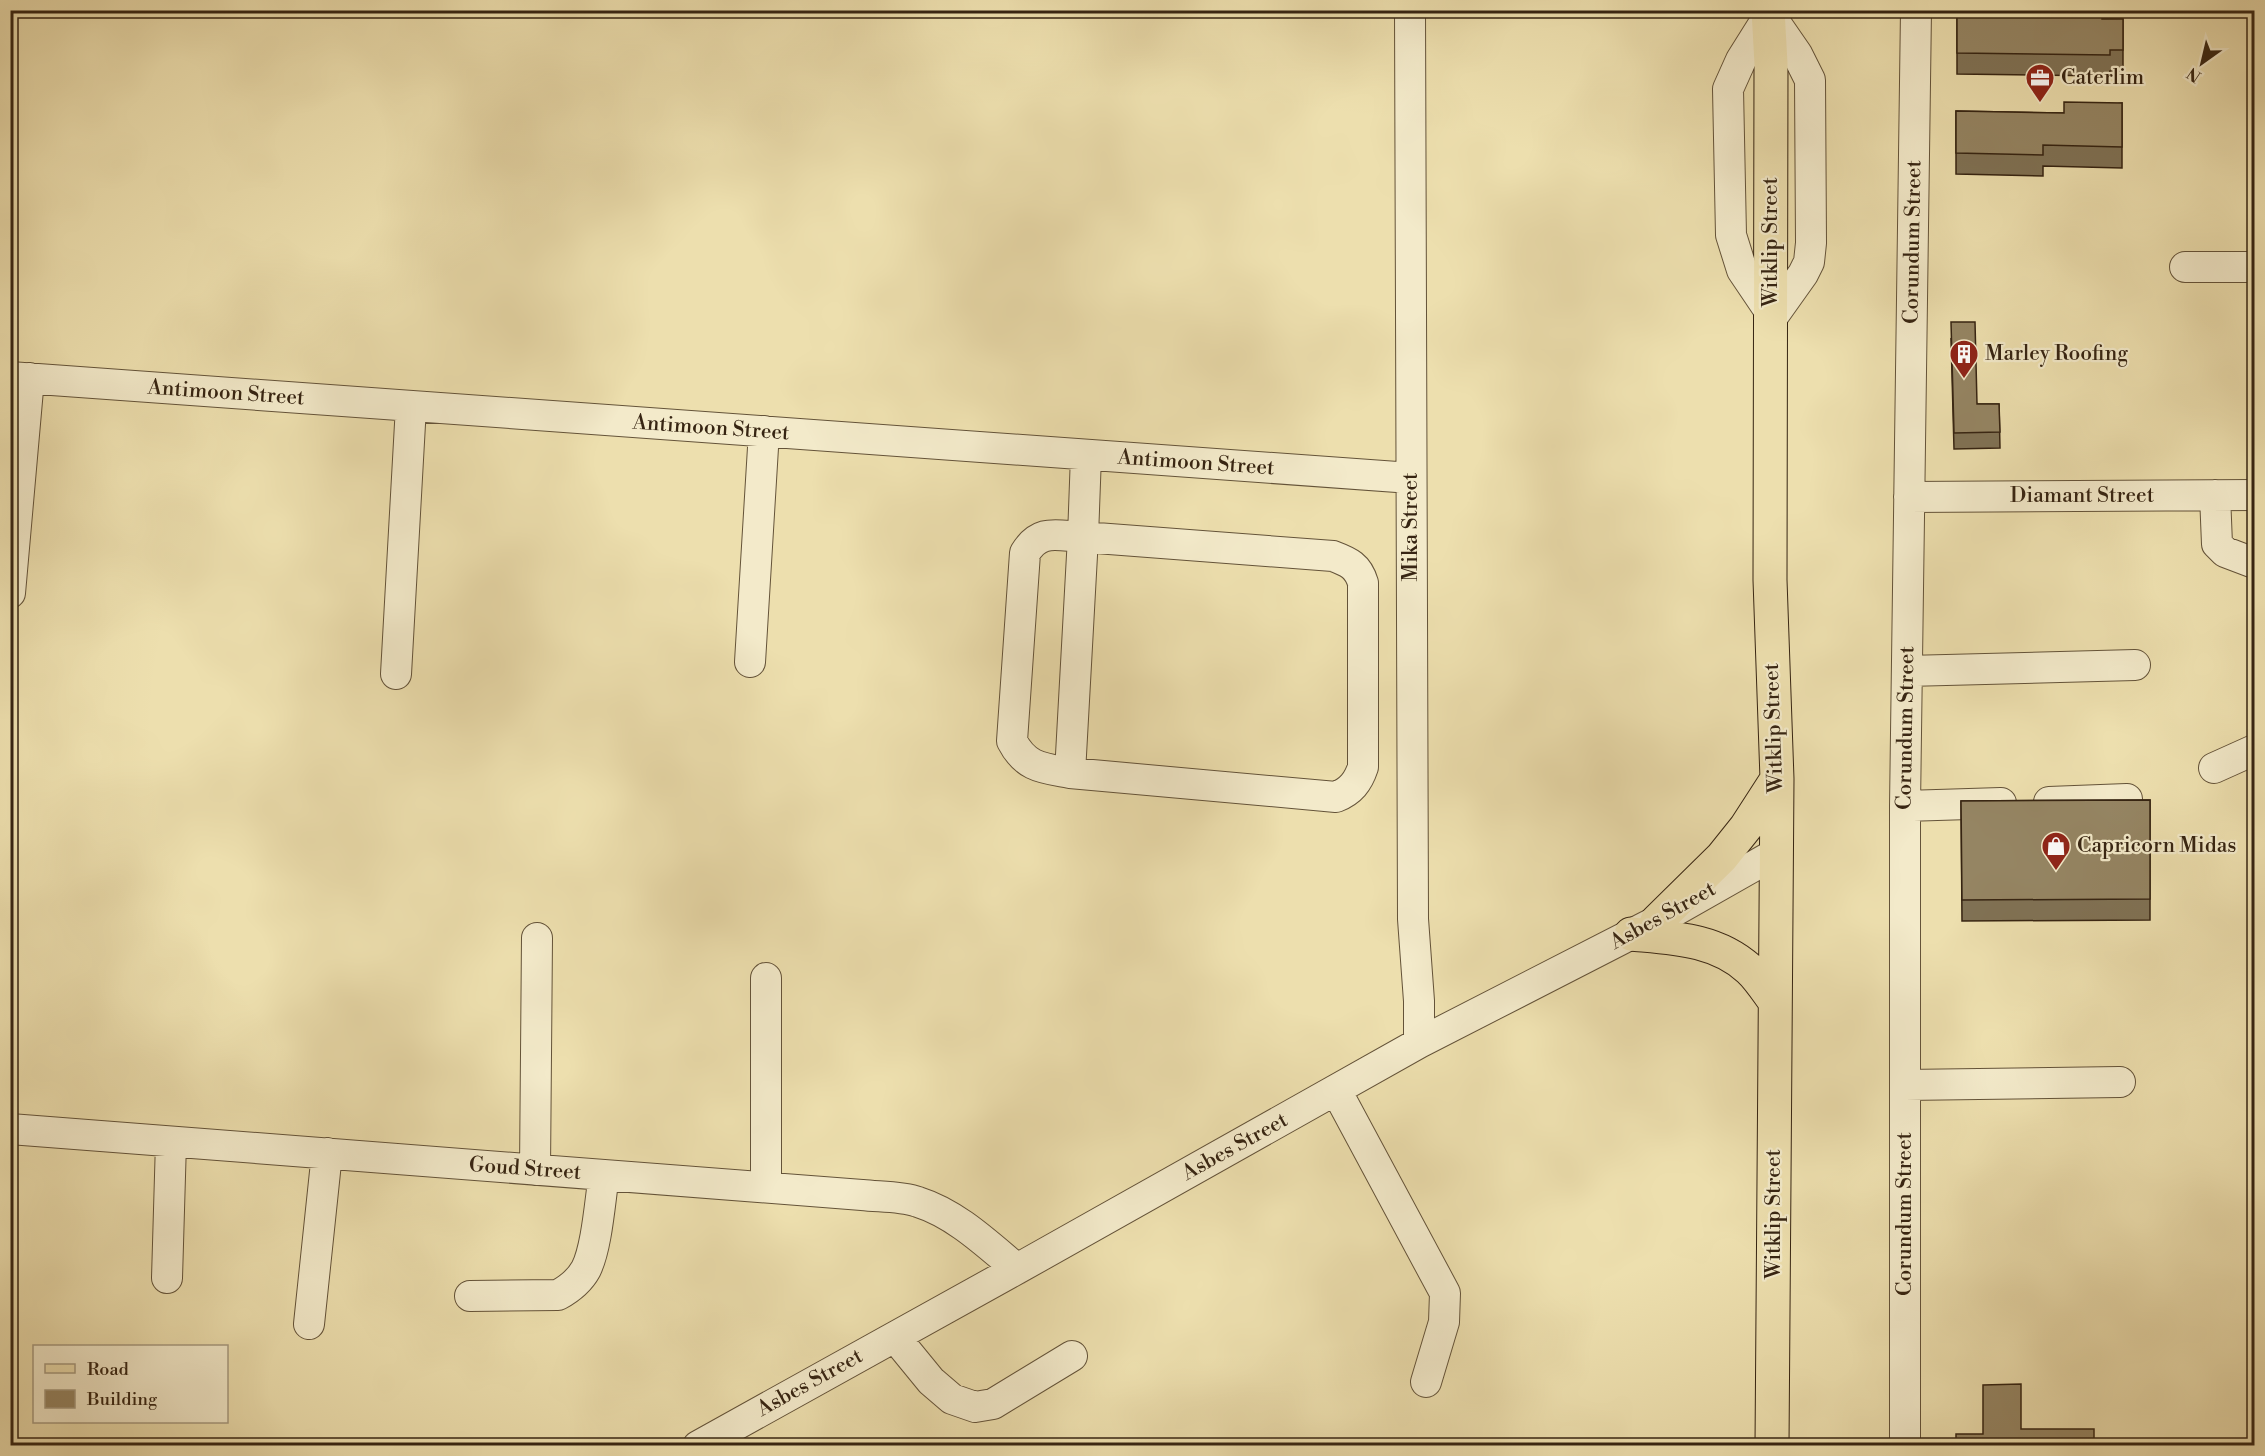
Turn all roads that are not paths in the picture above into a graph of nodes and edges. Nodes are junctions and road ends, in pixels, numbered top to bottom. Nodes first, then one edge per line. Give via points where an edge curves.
1 (1410, 10) edge
2 (1916, 10) edge
3 (1768, 13) edge
4 (2186, 267) dead end
5 (2254, 267) edge
6 (20, 378) edge
7 (411, 406) junction
8 (764, 431) junction
9 (1086, 455) junction
10 (1411, 478) junction
11 (2216, 495) junction
12 (2254, 495) edge
13 (1909, 497) junction
14 (1083, 537) junction
15 (2254, 563) edge
16 (10, 593) edge
17 (750, 662) dead end
18 (2135, 665) dead end
19 (1907, 671) junction
20 (396, 675) dead end
21 (2254, 750) edge
22 (2214, 768) dead end
23 (1070, 773) junction
24 (1777, 779) junction
25 (2127, 799) edge
26 (1905, 806) junction
27 (1775, 854) junction
28 (1644, 928) junction
29 (537, 938) dead end
30 (766, 978) dead end
31 (1775, 1002) junction
32 (1419, 1043) junction
33 (2120, 1082) dead end
34 (1905, 1085) junction
35 (1336, 1090) junction
36 (10, 1129) edge
37 (171, 1142) junction
38 (327, 1154) junction
39 (535, 1170) junction
40 (604, 1175) junction
41 (766, 1187) junction
42 (1017, 1269) junction
43 (167, 1278) dead end
44 (470, 1296) dead end
45 (309, 1324) dead end
46 (895, 1337) junction
47 (1072, 1356) dead end
48 (1426, 1382) dead end
49 (698, 1446) edge
50 (1772, 1446) edge
51 (1905, 1446) edge

1 - 10 street, Mika Street
2 - 13 street, Corundum Street
3 - 24 main road, Witklip Street via 1770,580
4 - 5 street
6 - 7 street, Antimoon Street
6 - 16 street
7 - 8 street, Antimoon Street
7 - 20 street
8 - 9 street, Antimoon Street
8 - 17 street
9 - 10 street, Antimoon Street
9 - 14 street
10 - 32 street, Mika Street via 1413,920
11 - 12 street, Diamant Street
11 - 13 street, Diamant Street
11 - 15 street via 2217,544 2225,552
13 - 19 street, Corundum Street
14 - 23 street
14 - 23 street via 1042,535 1025,553 1012,741 1025,760
14 - 23 street via 1333,556 1351,563 1360,571 1363,583 1363,766 1352,788 1336,797
18 - 19 street
19 - 26 street, Corundum Street
21 - 22 street
24 - 27 main road, Witklip Street
24 - 28 main road via 1722,857
25 - 26 street
26 - 34 street, Corundum Street
27 - 28 street, Asbes Street
27 - 31 main road, Witklip Street
28 - 31 main road via 1724,952 1749,969
28 - 32 street, Asbes Street
29 - 39 street
30 - 41 street
31 - 50 main road, Witklip Street
32 - 35 street, Asbes Street
33 - 34 street
34 - 51 street, Corundum Street
35 - 42 street, Asbes Street
35 - 48 street via 1445,1293 1444,1322
36 - 37 street, Goud Street
37 - 38 street, Goud Street
37 - 43 street
38 - 39 street, Goud Street
38 - 45 street
39 - 40 street, Goud Street
40 - 41 street, Goud Street
40 - 44 street via 592,1252 586,1270 573,1285 558,1295
41 - 42 street, Goud Street via 916,1201 961,1225
42 - 46 street, Asbes Street
46 - 47 street via 931,1381 952,1399 975,1407 993,1404
46 - 49 street, Asbes Street

